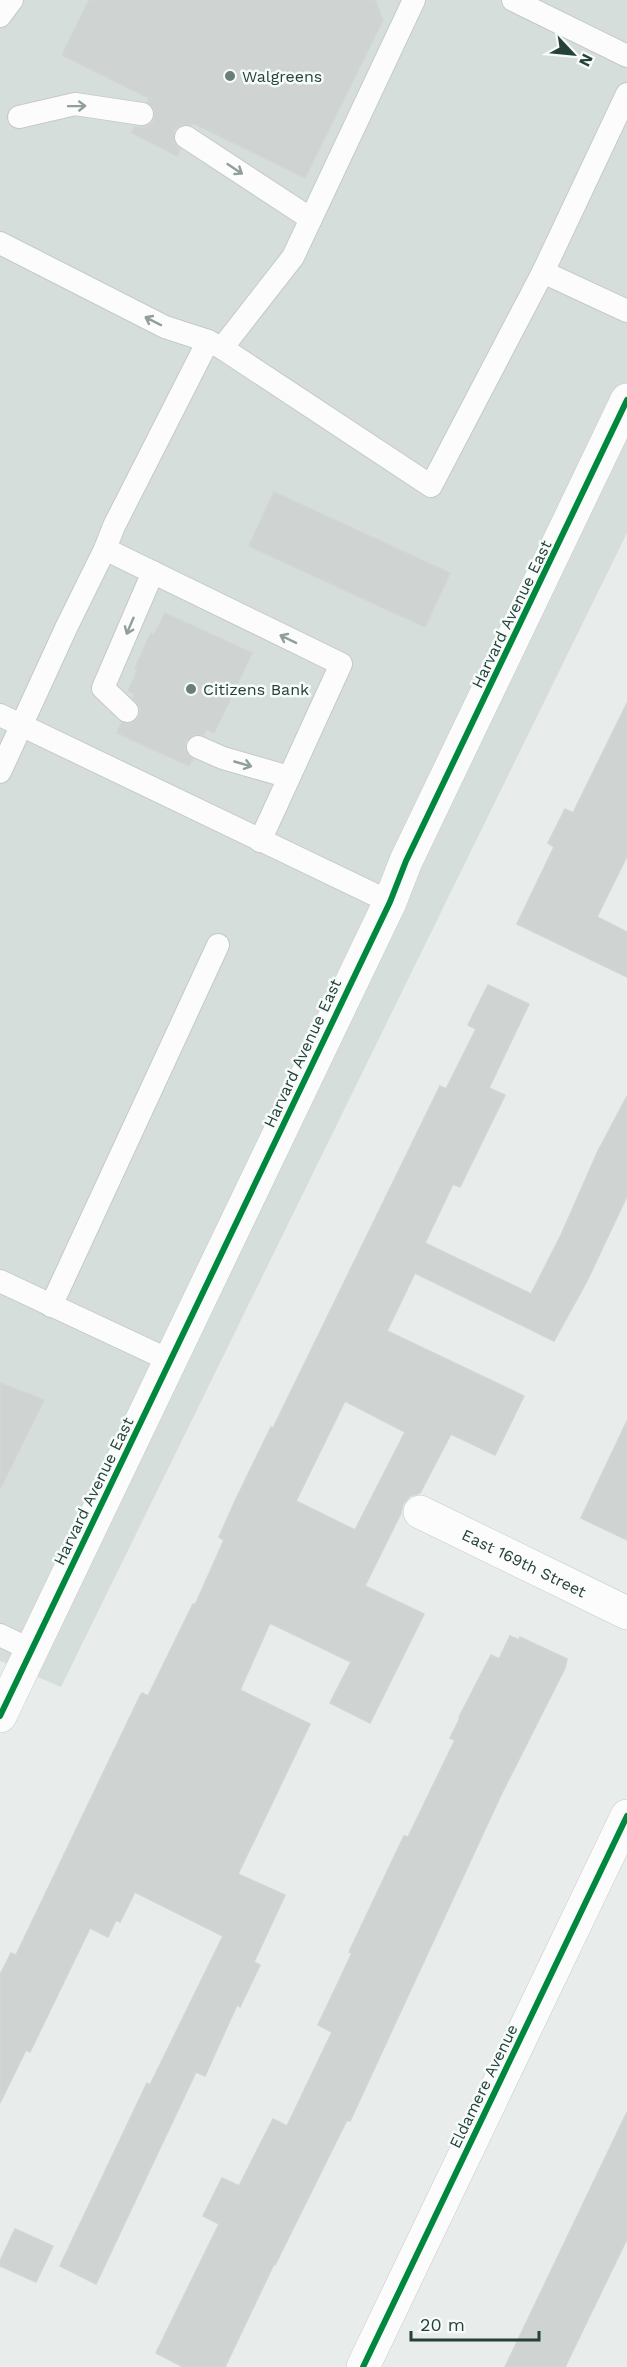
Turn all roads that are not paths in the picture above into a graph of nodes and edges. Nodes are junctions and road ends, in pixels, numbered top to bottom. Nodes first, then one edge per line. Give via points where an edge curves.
1 (12, 0) edge
2 (414, 0) edge
3 (513, 0) edge
4 (0, 16) edge
5 (627, 56) edge
6 (627, 94) edge
7 (142, 114) dead end
8 (20, 117) dead end
9 (186, 136) dead end
10 (311, 219) junction
11 (0, 243) edge
12 (543, 272) junction
13 (627, 311) edge
14 (215, 345) junction
15 (627, 400) edge
16 (105, 549) junction
17 (153, 572) junction
18 (126, 711) dead end
19 (0, 715) edge
20 (22, 724) junction
21 (198, 747) dead end
22 (0, 772) edge
23 (289, 777) junction
24 (260, 841) junction
25 (390, 902) junction
26 (218, 945) dead end
27 (0, 1281) edge
28 (51, 1306) junction
29 (171, 1361) junction
30 (420, 1512) dead end
31 (627, 1613) edge
32 (0, 1635) edge
33 (31, 1650) junction
34 (0, 1716) edge
35 (627, 1816) edge
36 (363, 2367) edge

1 - 4 lane
2 - 10 lane
3 - 5 lane
6 - 12 lane
8 -> 7 lane via 75,104
9 -> 10 lane
10 - 14 lane via 293,257
14 -> 11 lane via 165,327
12 - 13 lane
12 - 14 lane via 431,486
14 - 16 lane
15 - 25 main road, Harvard Avenue East via 406,861
16 - 17 lane
16 - 20 lane
17 -> 18 lane via 103,688
23 -> 17 lane via 341,664
19 - 20 lane
20 - 22 lane
20 - 24 lane
21 -> 23 lane
23 - 24 lane
24 - 25 lane
25 - 29 main road, Harvard Avenue East
26 - 28 lane
27 - 28 lane
28 - 29 lane
29 - 33 main road, Harvard Avenue East
30 - 31 main road, East 169th Street
32 - 33 lane
33 - 34 main road, Harvard Avenue East
35 - 36 main road, Eldamere Avenue

